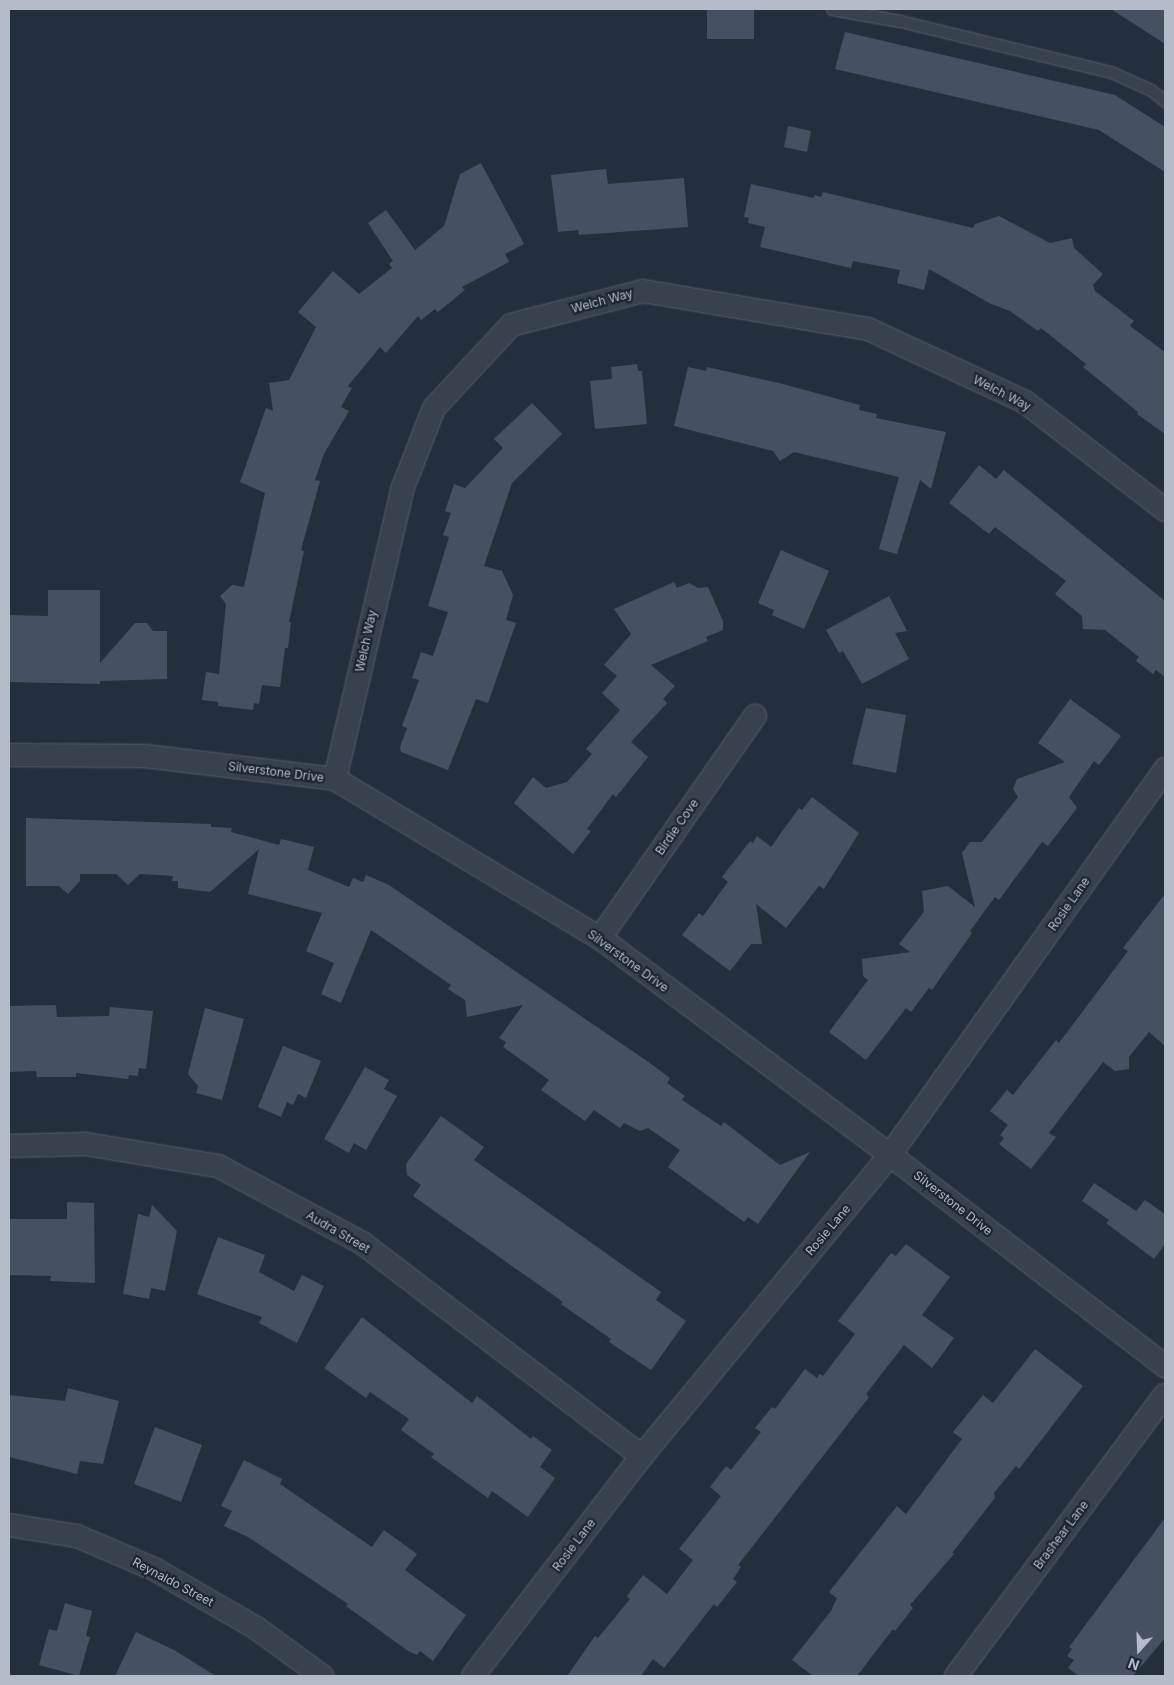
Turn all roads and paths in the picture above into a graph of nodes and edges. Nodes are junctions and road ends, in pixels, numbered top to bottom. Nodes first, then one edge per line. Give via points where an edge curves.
1 (832, 9) edge
2 (1165, 101) edge
3 (1165, 510) edge
4 (755, 716) dead end
5 (9, 755) edge
6 (1165, 769) edge
7 (336, 779) junction
8 (600, 938) junction
9 (9, 1146) edge
10 (890, 1155) junction
11 (1165, 1366) edge
12 (1165, 1395) edge
13 (642, 1456) junction
14 (9, 1525) edge
15 (322, 1676) edge
16 (473, 1676) edge
17 (956, 1676) edge

1 - 2 lane via 900,21 1111,72 1151,90
3 - 7 street, Welch Way via 1025,402 868,329 643,291 511,325 434,408 402,490
4 - 8 street, Birdie Cove
5 - 7 street, Silverstone Drive via 144,756
6 - 10 street, Rosie Lane
7 - 8 street, Silverstone Drive
8 - 10 street, Silverstone Drive
9 - 13 street, Audra Street via 86,1144 218,1166 362,1243
10 - 11 street, Silverstone Drive
10 - 13 street, Rosie Lane
12 - 17 street, Brashear Lane
13 - 16 street, Rosie Lane
14 - 15 street, Reynaldo Street via 77,1536 154,1569 256,1628

